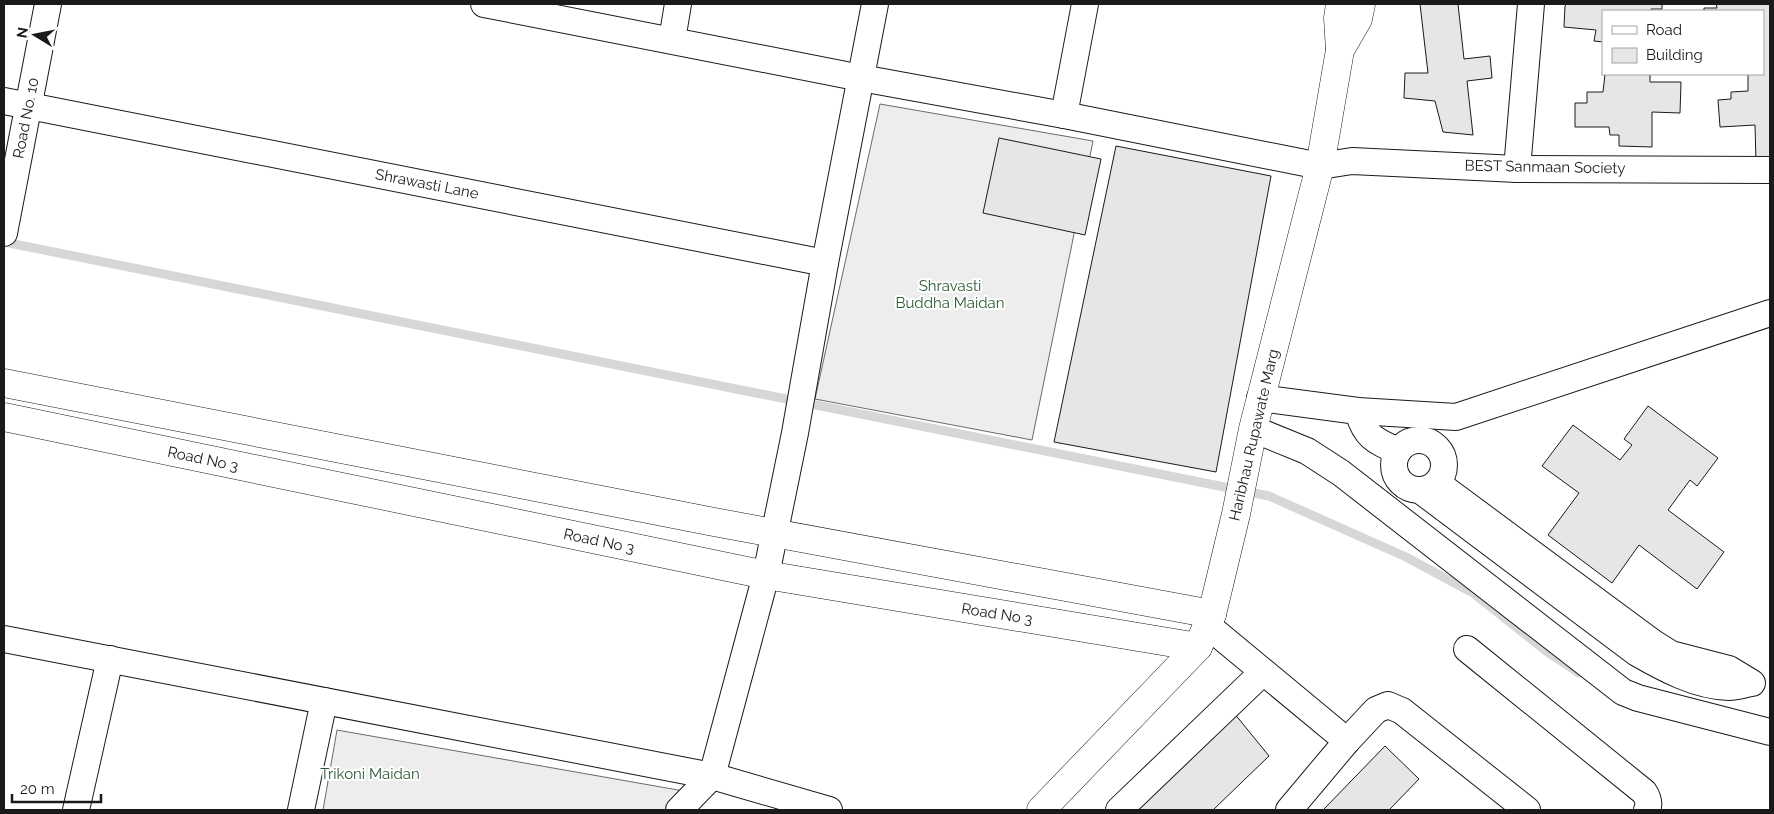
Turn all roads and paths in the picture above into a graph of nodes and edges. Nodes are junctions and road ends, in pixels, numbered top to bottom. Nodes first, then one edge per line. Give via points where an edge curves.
1 (48, 4) edge
2 (484, 4) edge
3 (678, 4) edge
4 (875, 4) edge
5 (1085, 4) edge
6 (1340, 4) edge
7 (1361, 4) edge
8 (1531, 4) edge
9 (672, 40) junction
10 (1340, 50) junction
11 (861, 78) junction
12 (4, 100) edge
13 (29, 106) junction
14 (1064, 115) junction
15 (1320, 166) junction
16 (1517, 168) junction
17 (1770, 170) edge
18 (4, 232) edge
19 (825, 263) junction
20 (1770, 313) edge
21 (4, 383) edge
22 (1260, 398) junction
23 (1358, 411) junction
24 (4, 417) edge
25 (1456, 417) junction
26 (1253, 429) junction
27 (1398, 451) junction
28 (1443, 456) junction
29 (1432, 492) junction
30 (774, 533) junction
31 (1417, 533) junction
32 (766, 575) junction
33 (1206, 628) junction
34 (4, 639) edge
35 (1467, 649) dead end
36 (110, 659) junction
37 (1263, 672) junction
38 (1761, 684) edge
39 (324, 701) junction
40 (1770, 732) edge
41 (1347, 741) junction
42 (712, 776) junction
43 (76, 810) edge
44 (301, 810) edge
45 (679, 810) edge
46 (829, 810) edge
47 (1041, 810) edge
48 (1119, 810) edge
49 (1289, 810) edge
50 (1527, 810) edge
51 (1647, 810) edge

1 - 13 street, Road No. 10
2 - 9 street
3 - 9 street
4 - 11 street
5 - 14 street
6 - 10 street
7 - 10 street, Haribhau Rupawate Marg via 1358,19
8 - 16 street
9 - 11 street
10 - 15 street, Haribhau Rupawate Marg
11 - 14 street
11 - 19 street
12 - 13 street, Shrawasti Lane
13 - 18 street, Road No. 10
13 - 19 street, Shrawasti Lane
14 - 15 street
15 - 16 street, BEST Sanmaan Society via 1352,161
15 - 22 street, Haribhau Rupawate Marg
16 - 17 street, BEST Sanmaan Society
19 - 30 street
20 - 25 street
21 - 30 street
22 - 23 street
22 - 26 street, Haribhau Rupawate Marg
23 - 25 street
23 - 27 street via 1368,434
24 - 32 street, Road No 3
25 - 28 street
26 - 31 street via 1307,452
26 - 33 street, Haribhau Rupawate Marg via 1236,514
27 - 28 street via 1418,440 1433,444
27 - 29 street via 1394,466 1405,486
28 - 29 street via 1443,472
29 - 31 street
29 - 38 street via 1671,654 1729,670
30 - 32 street
30 - 33 street
31 - 40 street via 1623,692
32 - 33 street, Road No 3
32 - 42 street
33 - 37 street
33 - 47 street
34 - 36 street
35 - 51 street via 1644,792 1648,798
36 - 39 street
36 - 43 street
37 - 41 street
37 - 48 street
39 - 42 street
39 - 44 street
41 - 49 street
41 - 50 street via 1376,710 1388,705 1402,711
42 - 45 street
42 - 46 street

